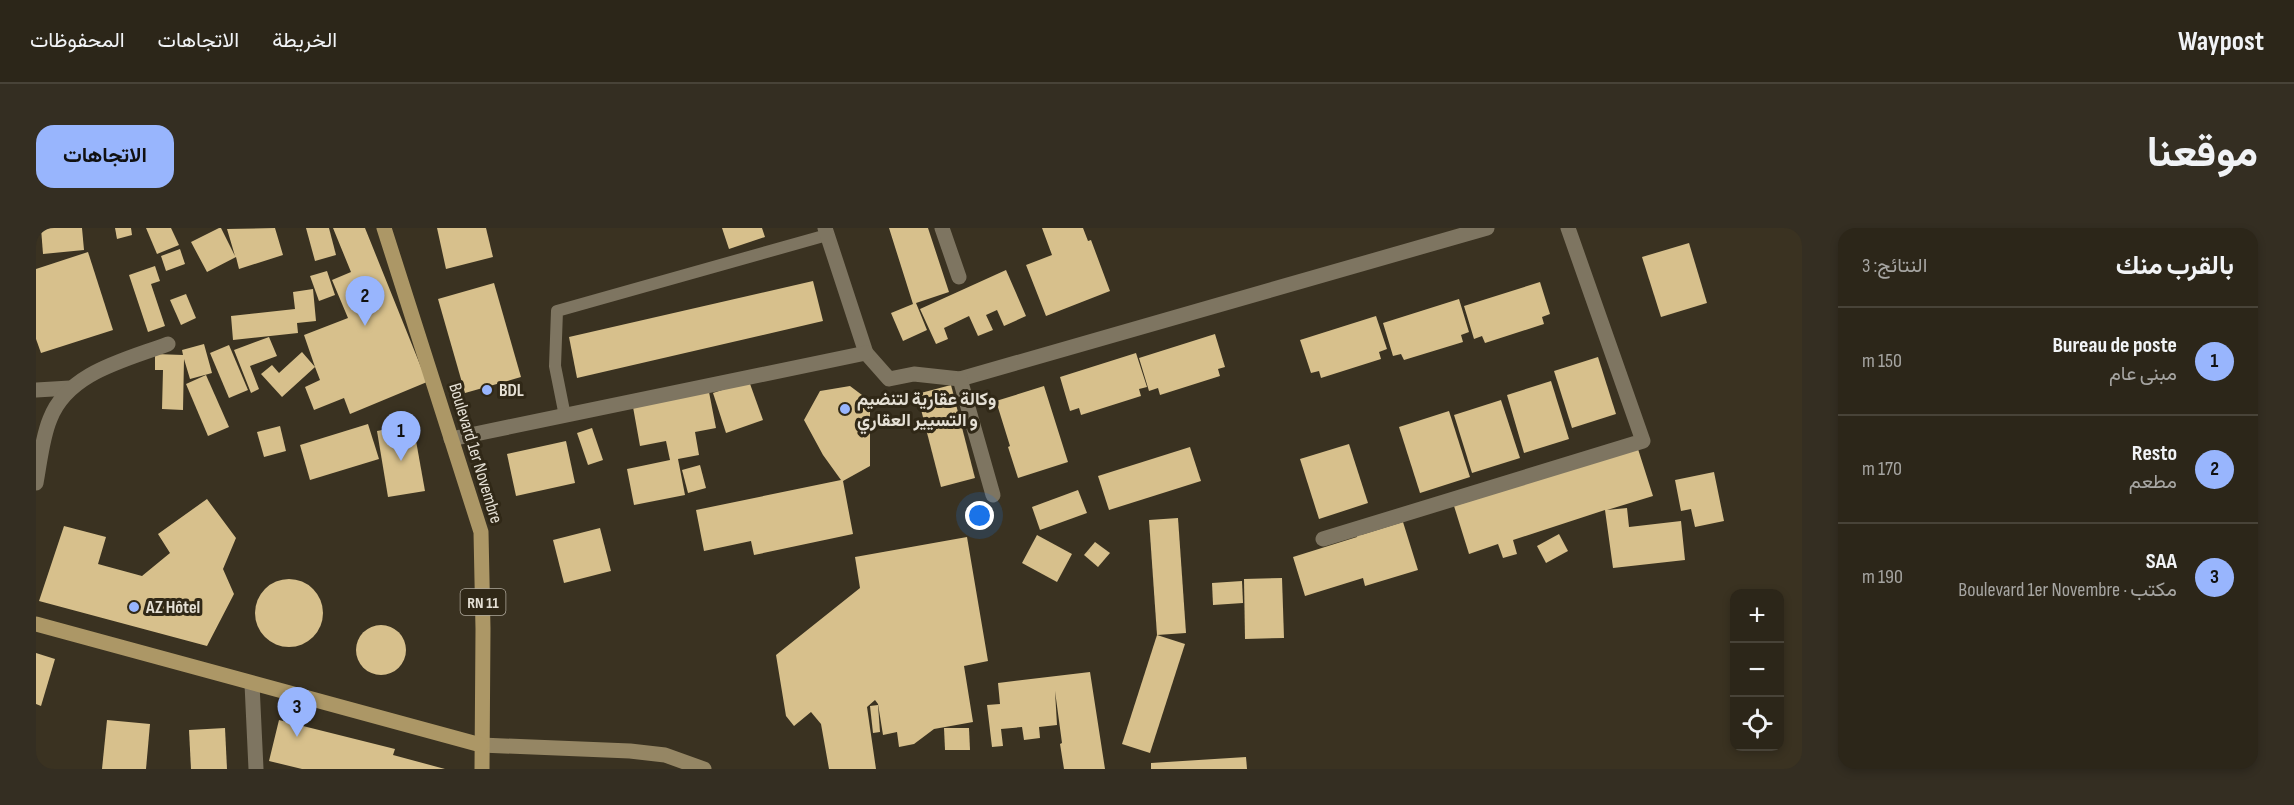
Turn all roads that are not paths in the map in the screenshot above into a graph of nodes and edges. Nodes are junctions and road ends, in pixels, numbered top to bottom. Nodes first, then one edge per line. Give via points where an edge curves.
1 (384, 228) edge
2 (942, 228) edge
3 (1487, 228) edge
4 (1568, 228) edge
5 (826, 232) edge
6 (959, 277) dead end
7 (168, 344) dead end
8 (866, 353) junction
9 (960, 379) junction
10 (70, 388) junction
11 (36, 390) edge
12 (565, 416) junction
13 (452, 439) junction
14 (36, 483) edge
15 (993, 495) dead end
16 (1323, 539) dead end
17 (36, 624) edge
18 (252, 684) junction
19 (481, 745) junction
20 (256, 769) edge
21 (482, 769) edge
22 (704, 769) edge

1 - 13 main road, Boulevard 1er Novembre / RN 11
2 - 6 street
3 - 9 street
4 - 16 street via 1643,441
5 - 8 street
5 - 12 lane via 557,311 555,366
7 - 10 street via 85,377
8 - 9 street via 889,379 914,374
8 - 12 street
9 - 15 street
10 - 11 street
10 - 14 street via 50,419
12 - 13 street
13 - 19 main road, Boulevard 1er Novembre / RN 11 via 481,532
17 - 18 main road
18 - 19 main road
18 - 20 street
19 - 21 main road, Boulevard 1er Novembre / RN 11
19 - 22 main road via 630,751 665,755

